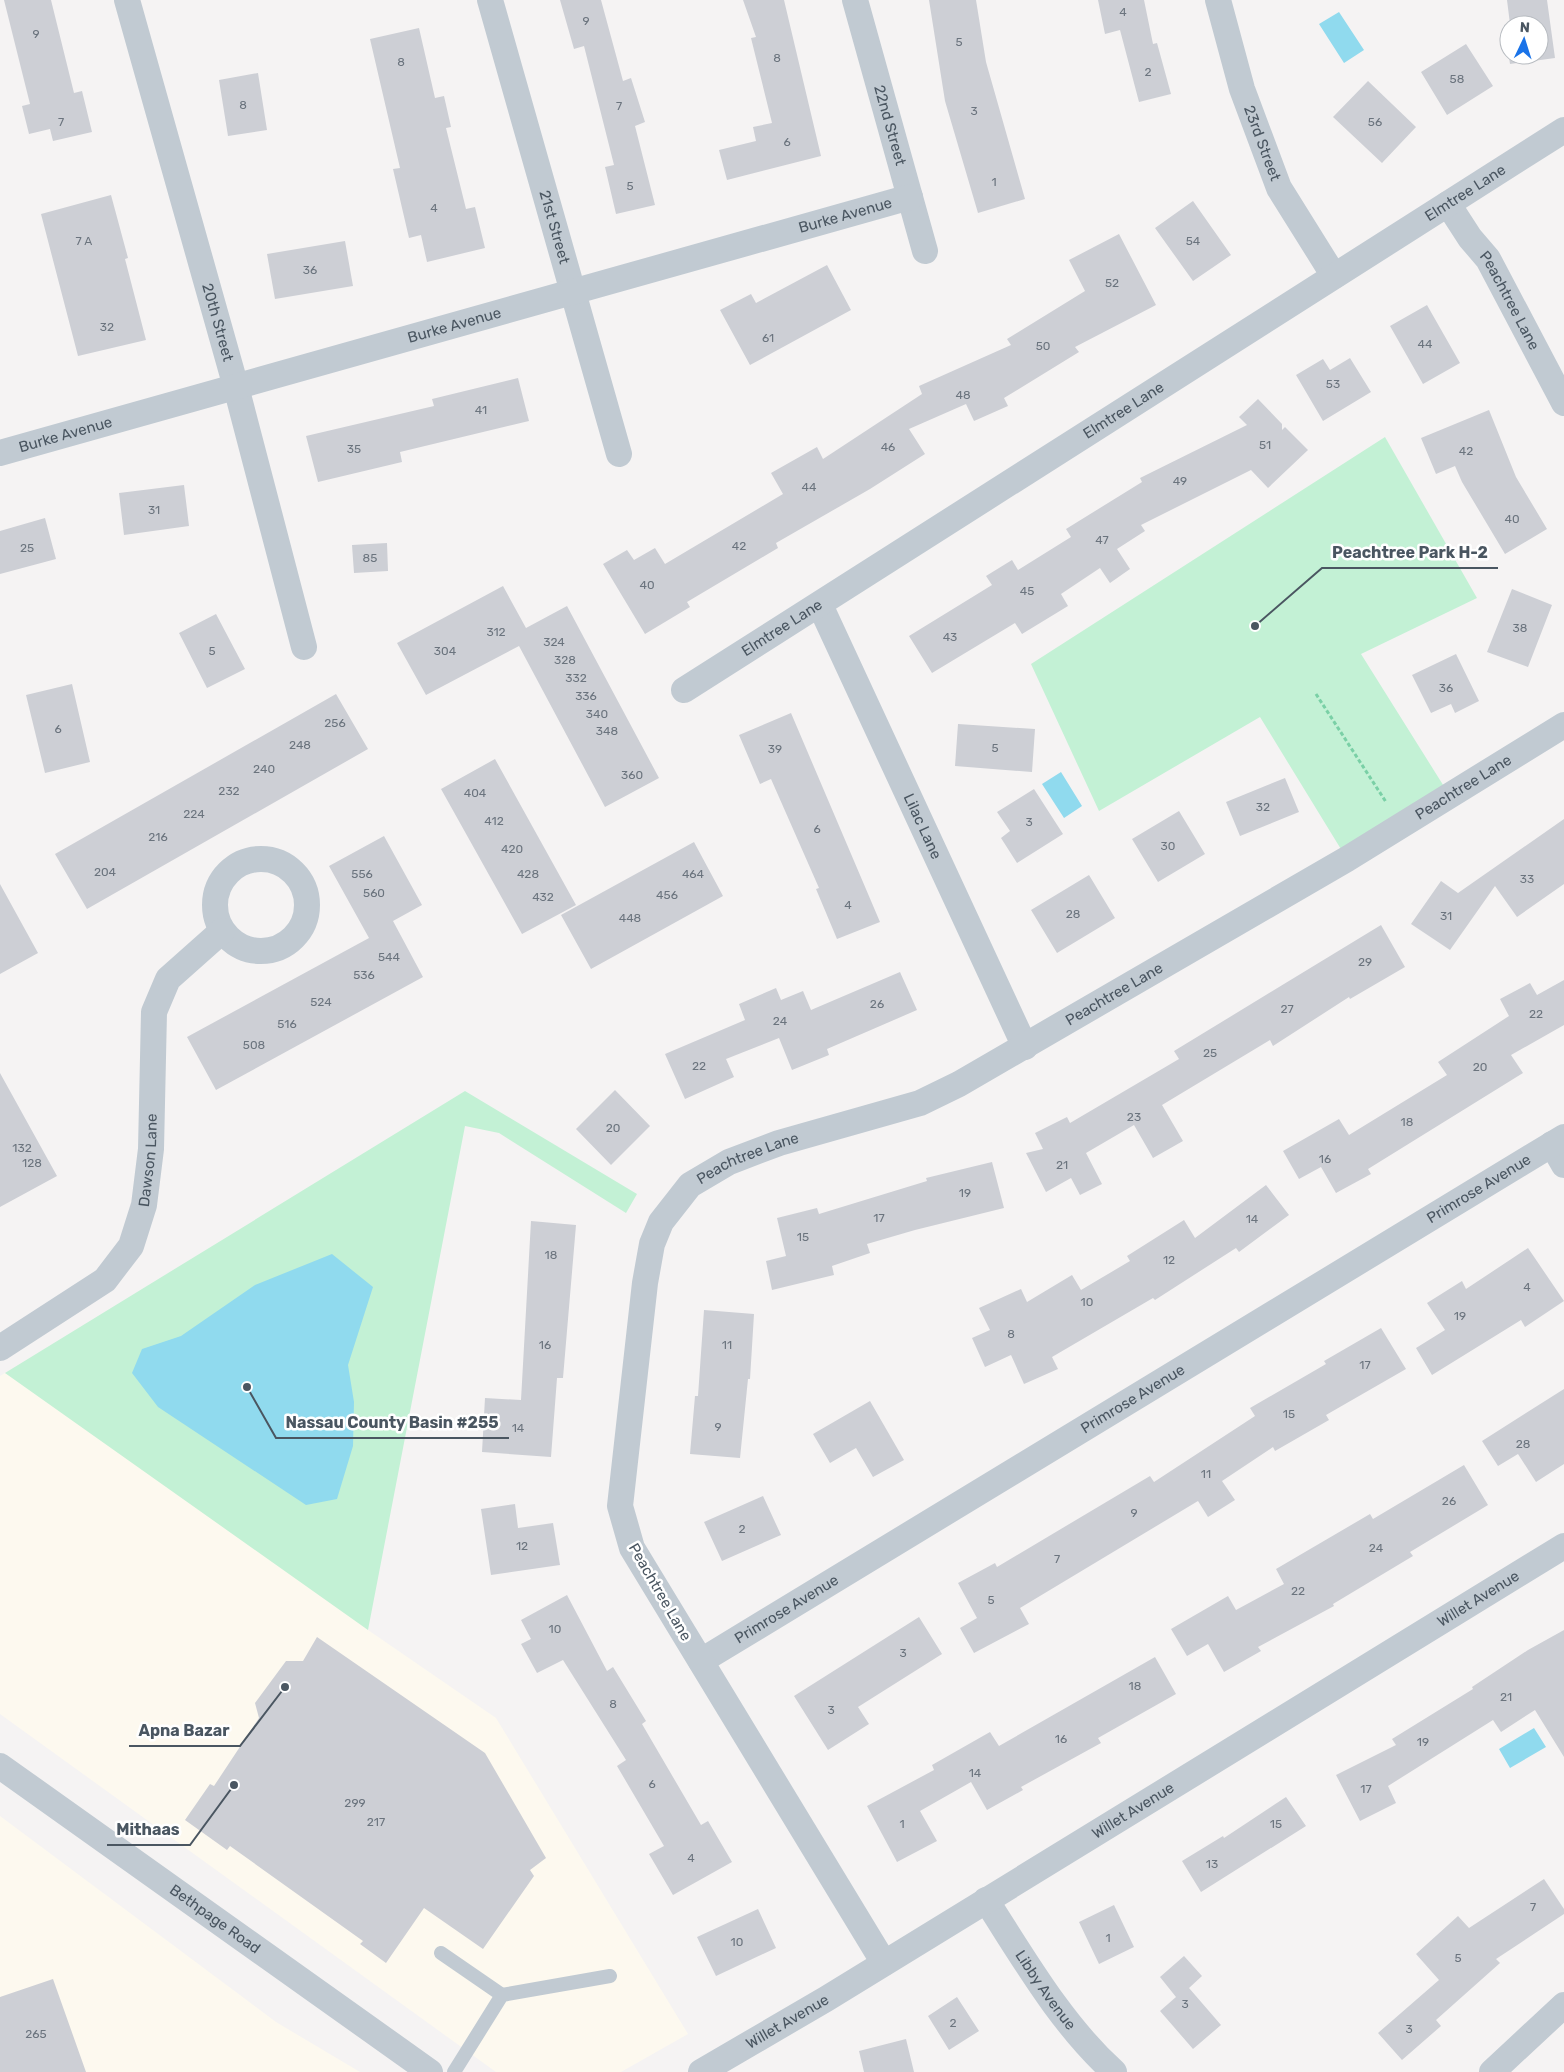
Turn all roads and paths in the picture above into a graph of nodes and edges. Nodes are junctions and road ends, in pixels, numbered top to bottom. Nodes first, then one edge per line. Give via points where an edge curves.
1 (127, 0) edge
2 (490, 0) edge
3 (855, 0) edge
4 (1218, 0) edge
5 (1564, 130) edge
6 (910, 197) junction
7 (1448, 204) junction
8 (925, 251) dead end
9 (1334, 276) junction
10 (571, 293) junction
11 (236, 387) junction
12 (1564, 403) edge
13 (0, 453) edge
14 (619, 454) dead end
15 (820, 605) junction
16 (304, 648) dead end
17 (684, 690) dead end
18 (1316, 694) dead end
19 (1564, 725) edge
20 (1402, 826) junction
21 (222, 931) dead end
22 (1024, 1047) junction
23 (1560, 1149) edge
24 (0, 1348) edge
25 (1564, 1546) edge
26 (700, 1661) junction
27 (0, 1766) edge
28 (986, 1900) junction
29 (441, 1953) dead end
30 (884, 1964) junction
31 (610, 1976) dead end
32 (502, 1995) junction
33 (1564, 2005) edge
34 (430, 2072) edge
35 (454, 2072) edge
36 (701, 2072) edge
37 (1114, 2072) edge
38 (1492, 2072) edge

1 - 11 street, 20th Street
2 - 10 street, 21st Street
3 - 6 street, 22nd Street
4 - 9 street, 23rd Street via 1242,90 1279,188
5 - 7 street, Elmtree Lane
6 - 8 street, 22nd Street
6 - 10 street, Burke Avenue
7 - 9 street, Elmtree Lane
7 - 12 street, Peachtree Lane via 1488,259
9 - 15 street, Elmtree Lane
10 - 11 street, Burke Avenue
10 - 14 street, 21st Street
11 - 13 street, Burke Avenue
11 - 16 street, 20th Street
15 - 17 street, Elmtree Lane
15 - 22 street, Lilac Lane
18 - 20 path
19 - 20 street, Peachtree Lane
20 - 22 street, Peachtree Lane
21 - 24 street, Dawson Lane via 168,980 154,1012 151,1149 144,1205 131,1246 104,1280
22 - 26 street, Peachtree Lane via 920,1103 779,1142 728,1162 690,1186 661,1222 652,1244 645,1283 620,1506 632,1548
23 - 26 street, Primrose Avenue
25 - 28 street, Willet Avenue
26 - 30 street, Peachtree Lane
27 - 34 street, Bethpage Road
28 - 30 street, Willet Avenue
28 - 37 street, Libby Avenue via 1052,2001 1101,2061
29 - 32 lane
30 - 36 street, Willet Avenue
31 - 32 lane
32 - 35 lane
33 - 38 street

